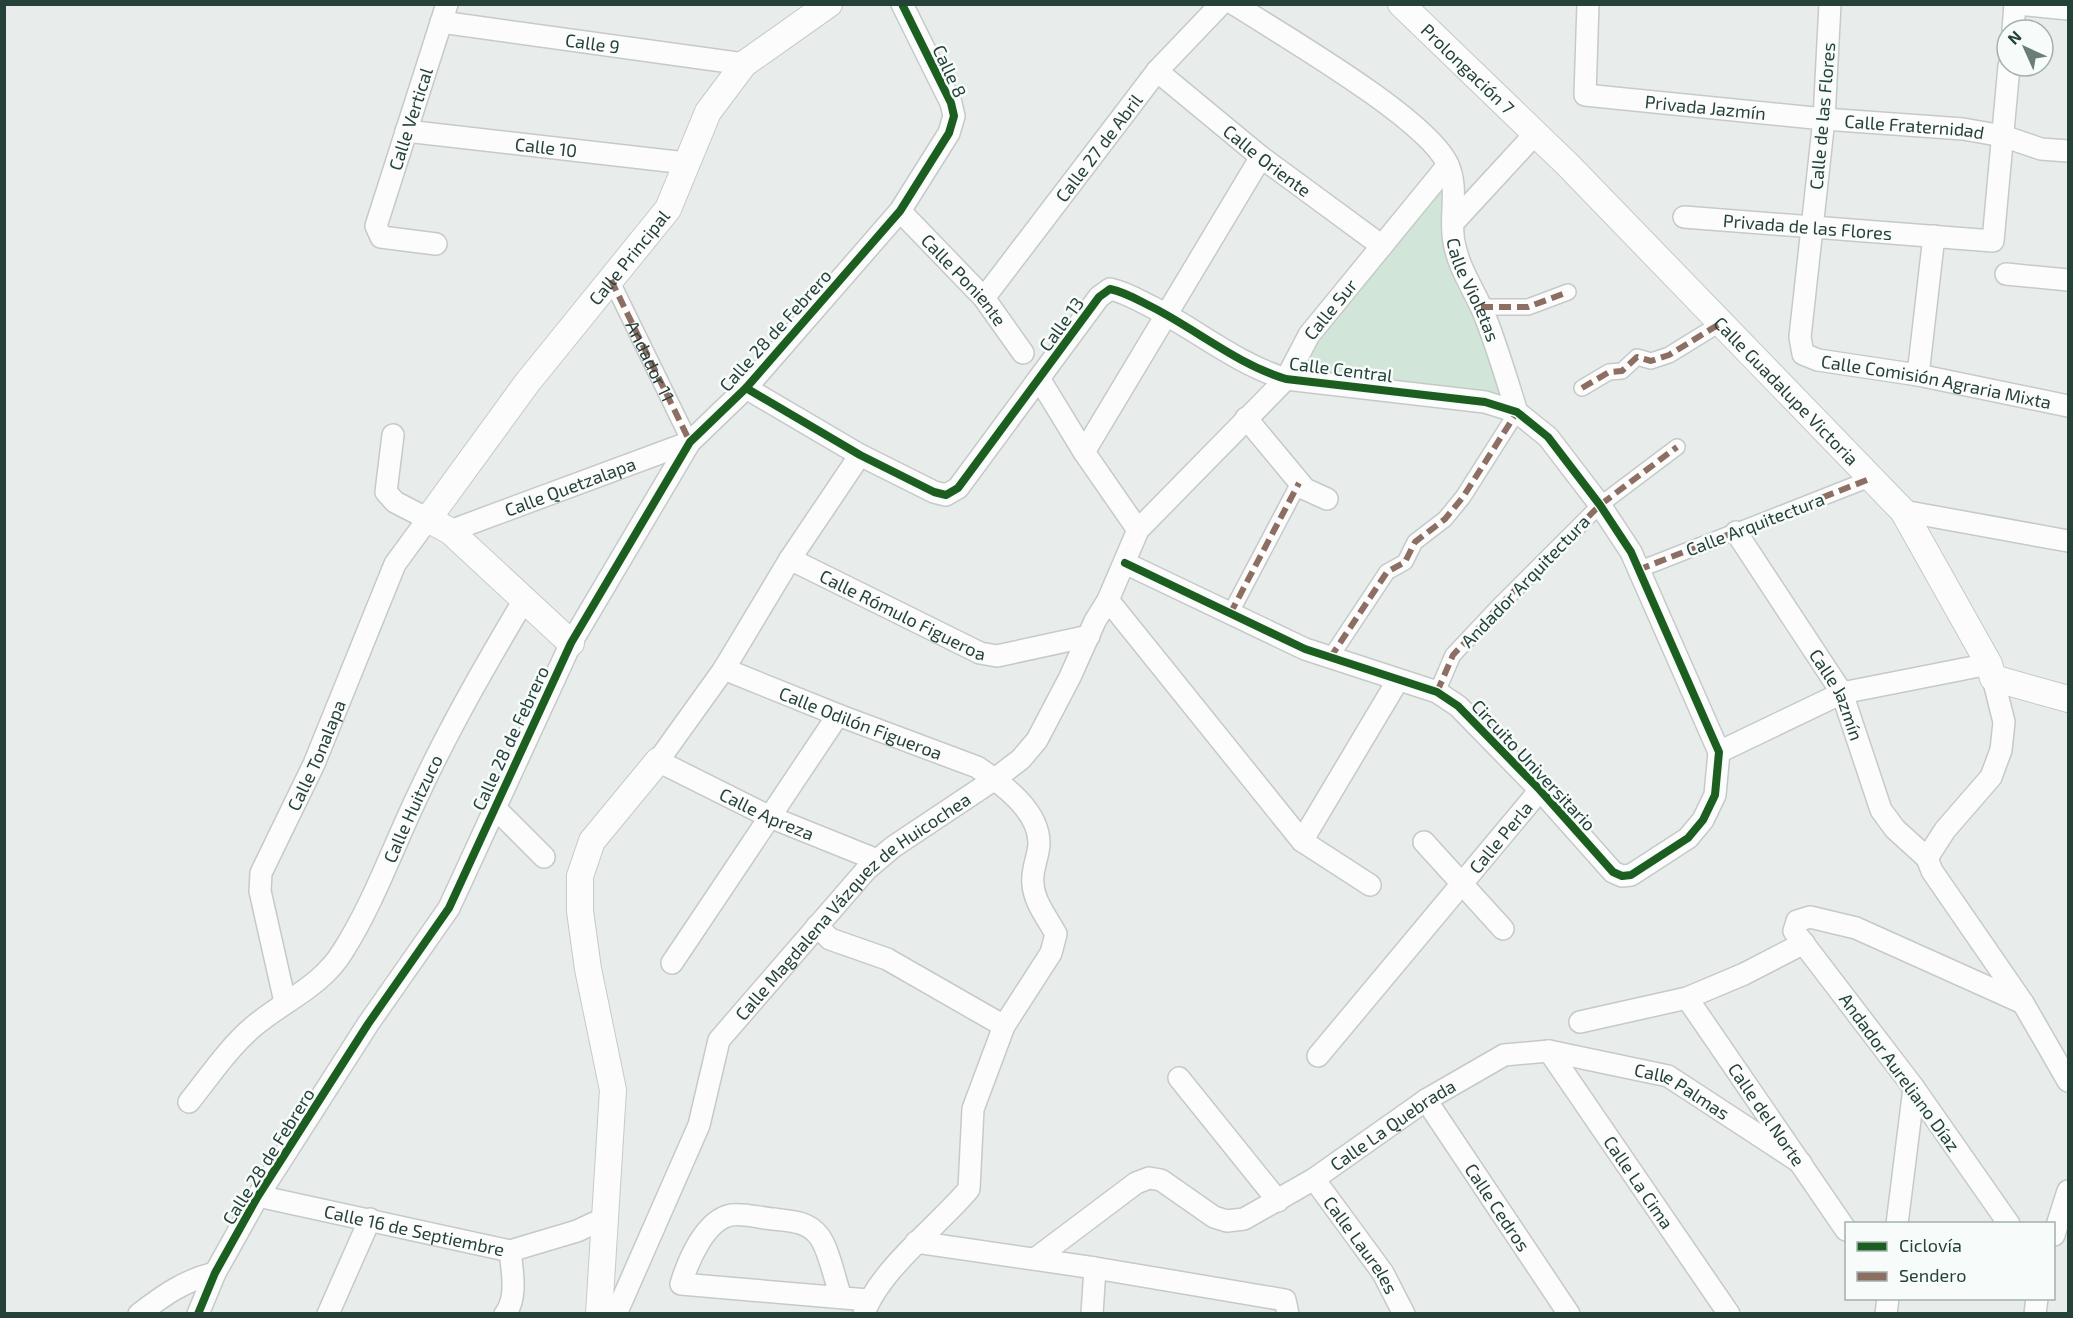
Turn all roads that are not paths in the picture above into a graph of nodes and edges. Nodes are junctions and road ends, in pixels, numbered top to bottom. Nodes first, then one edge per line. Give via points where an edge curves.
1 (829, 4) edge
2 (902, 4) edge
3 (1221, 4) edge
4 (1234, 4) edge
5 (1401, 4) edge
6 (1588, 4) edge
7 (1830, 4) edge
8 (2017, 4) edge
9 (2068, 9) edge
10 (444, 13) edge
11 (744, 64) junction
12 (1157, 71) junction
13 (2008, 78) edge
14 (1824, 119) junction
15 (406, 131) junction
16 (1535, 134) junction
17 (2003, 136) junction
18 (2068, 151) edge
19 (1261, 157) junction
20 (686, 163) junction
21 (1448, 165) junction
22 (900, 211) junction
23 (1684, 217) dead end
24 (1453, 223) junction
25 (1812, 227) junction
26 (1934, 237) junction
27 (436, 244) dead end
28 (1382, 246) junction
29 (2006, 274) dead end
30 (611, 280) junction
31 (2068, 280) edge
32 (1110, 289) joint
33 (1568, 292) dead end
34 (984, 298) junction
35 (1481, 307) junction
36 (1166, 314) junction
37 (1721, 323) junction
38 (1023, 353) dead end
39 (1803, 354) joint
40 (1918, 375) junction
41 (1286, 379) junction
42 (1040, 380) junction
43 (746, 388) junction
44 (1582, 388) dead end
45 (2068, 406) edge
46 (1517, 412) junction
47 (1246, 418) junction
48 (393, 435) dead end
49 (690, 442) junction
50 (1677, 447) dead end
51 (1084, 452) junction
52 (860, 455) junction
53 (1872, 478) junction
54 (1299, 483) junction
55 (1327, 499) dead end
56 (1600, 505) junction
57 (1903, 511) junction
58 (428, 519) junction
59 (1138, 530) junction
60 (450, 531) junction
61 (1736, 532) junction
62 (2068, 541) edge
63 (790, 559) junction
64 (1125, 563) junction
65 (1638, 570) junction
66 (524, 600) junction
67 (1108, 600) junction
68 (1230, 614) junction
69 (1089, 636) junction
70 (571, 643) junction
71 (1330, 658) junction
72 (724, 669) junction
73 (1991, 671) junction
74 (1398, 681) junction
75 (1437, 692) junction
76 (1842, 693) junction
77 (2068, 699) edge
78 (838, 715) junction
79 (1719, 752) junction
80 (658, 761) junction
81 (995, 779) junction
82 (1540, 790) junction
83 (494, 807) junction
84 (770, 817) junction
85 (1302, 841) junction
86 (1424, 842) dead end
87 (544, 857) dead end
88 (1927, 858) junction
89 (877, 860) junction
90 (1462, 884) junction
91 (1370, 885) dead end
92 (816, 926) junction
93 (1503, 929) dead end
94 (1804, 943) junction
95 (672, 963) dead end
96 (1687, 998) junction
97 (285, 1002) junction
98 (2023, 1003) junction
99 (1580, 1022) dead end
100 (1004, 1026) junction
101 (1549, 1051) junction
102 (1318, 1056) dead end
103 (1179, 1078) dead end
104 (2068, 1081) edge
105 (1914, 1088) junction
106 (1426, 1100) junction
107 (189, 1102) dead end
108 (1801, 1163) junction
109 (1314, 1179) junction
110 (2068, 1191) edge
111 (258, 1196) junction
112 (1278, 1201) junction
113 (370, 1219) junction
114 (603, 1220) junction
115 (1897, 1222) edge
116 (2008, 1222) edge
117 (1845, 1229) edge
118 (2055, 1232) edge
119 (916, 1242) junction
120 (510, 1251) junction
121 (1035, 1259) junction
122 (1095, 1268) junction
123 (215, 1274) junction
124 (841, 1297) junction
125 (866, 1307) edge
126 (139, 1314) edge
127 (198, 1314) edge
128 (328, 1314) edge
129 (505, 1314) edge
130 (599, 1314) edge
131 (616, 1314) edge
132 (1092, 1314) edge
133 (1288, 1314) edge
134 (1404, 1314) edge
135 (1569, 1314) edge
136 (1729, 1314) edge

1 - 11 street, Calle Principal
2 - 22 street, Calle 8 via 951,103 954,117 950,133
3 - 12 street, Calle 27 de Abril
4 - 21 street via 1394,109 1433,144
5 - 16 street, Prolongación 7
6 - 14 street, Privada Jazmín via 1585,95
7 - 14 street, Calle de las Flores
8 - 9 street
10 - 11 street, Calle 9
10 - 15 street, Calle Vertical
11 - 20 street, Calle Principal via 708,112
12 - 19 street, Calle Oriente
12 - 34 street, Calle 27 de Abril
13 - 17 street, Calle Fraternidad
14 - 17 street, Calle Fraternidad via 1963,129
14 - 25 street, Calle de las Flores
15 - 20 street, Calle 10
15 - 27 street, Calle Vertical via 376,226 378,234
16 - 24 street
16 - 37 street, Calle Guadalupe Victoria
17 - 18 street via 2041,148
17 - 26 street, Calle Fraternidad via 1993,241
19 - 28 street, Calle Oriente
19 - 36 street
20 - 30 street, Calle Principal via 668,209
21 - 24 street, Calle Violetas via 1453,185
21 - 28 street, Calle Sur
22 - 34 street, Calle Poniente
22 - 43 street, Calle 28 de Febrero
23 - 25 street, Privada de las Flores
24 - 35 street, Calle Violetas via 1466,279
25 - 26 street, Privada de las Flores
25 - 39 street, Calle de las Flores via 1800,337
26 - 40 street
28 - 41 street, Calle Sur via 1309,335
29 - 31 street
30 - 49 street, Andador 11
30 - 58 street, Calle Principal via 527,383
32 - 36 street, Calle Central via 1122,291
32 - 42 street, Calle 13 via 1099,297
33 - 35 street via 1528,307
34 - 38 street, Calle Poniente
35 - 46 street, Calle Violetas
36 - 41 street, Calle Central via 1264,373
36 - 51 street
37 - 44 street via 1669,355 1652,361 1637,357 1622,370 1609,372
37 - 53 street, Calle Guadalupe Victoria
39 - 40 street, Calle Comisión Agraria Mixta via 1818,360
40 - 45 street, Calle Comisión Agraria Mixta
41 - 46 street, Calle Central via 1485,402
41 - 47 street, Calle Sur
42 - 51 street
42 - 52 street, Calle 13 via 958,488 946,495
43 - 49 street, Calle 28 de Febrero
43 - 52 street
46 - 56 street via 1548,437
46 - 71 street via 1463,497 1445,519 1415,542 1406,562 1387,572
47 - 54 street
47 - 59 street, Calle Sur
48 - 58 street via 386,492 395,502
49 - 60 street, Calle Quetzalapa
49 - 70 street, Calle 28 de Febrero
50 - 56 street, Andador Arquitectura
51 - 59 street
52 - 63 street
53 - 57 street, Calle Guadalupe Victoria
53 - 61 street, Calle Arquitectura
54 - 55 street
54 - 68 street
56 - 65 street via 1631,552
56 - 75 street, Andador Arquitectura via 1453,655
57 - 62 street
57 - 73 street, Calle Guadalupe Victoria
58 - 60 street
58 - 97 street, Calle Tonalapa via 395,564 314,764 261,873 260,891
59 - 64 street, Calle Magdalena Vázquez de Huicochea
60 - 66 street
61 - 65 street, Calle Arquitectura
61 - 76 street, Calle Jazmín
63 - 69 street, Calle Rómulo Figueroa via 980,653 997,656
63 - 72 street
64 - 67 street, Calle Magdalena Vázquez de Huicochea
64 - 68 street, Circuito Universitario
65 - 79 street
66 - 70 street
66 - 97 street, Calle Huitzuco via 476,681 342,953 309,989
67 - 69 street, Calle Magdalena Vázquez de Huicochea
67 - 85 street
68 - 71 street, Circuito Universitario
69 - 81 street, Calle Magdalena Vázquez de Huicochea via 1037,740 1021,759
70 - 83 street, Calle 28 de Febrero
71 - 74 street, Circuito Universitario
72 - 78 street, Calle Odilón Figueroa
72 - 80 street
73 - 76 street
73 - 77 street
73 - 88 street via 2004,722 2001,750 1991,777 1945,830
74 - 75 street, Circuito Universitario
74 - 85 street
75 - 82 street, Circuito Universitario via 1458,706
76 - 79 street
76 - 88 street, Calle Jazmín via 1881,810 1895,829
78 - 81 street, Calle Odilón Figueroa via 977,767
78 - 84 street
79 - 82 street, Circuito Universitario via 1715,795 1703,820 1688,838 1631,875 1613,872
80 - 84 street, Calle Apreza
80 - 114 street via 592,842 580,876 588,969 613,1090
81 - 89 street, Calle Magdalena Vázquez de Huicochea
81 - 100 street, Calle Odilón Figueroa via 1033,818 1039,842 1032,883 1056,934 1052,953
82 - 90 street, Calle Perla
83 - 87 street
83 - 111 street, Calle 28 de Febrero via 449,908 368,1024
84 - 89 street, Calle Apreza
84 - 95 street
85 - 91 street
86 - 90 street
88 - 98 street, Calle Jazmín via 1932,871
89 - 92 street, Calle Magdalena Vázquez de Huicochea
90 - 93 street
90 - 102 street, Calle Perla
92 - 100 street via 830,939 887,959
92 - 131 street, Calle Magdalena Vázquez de Huicochea via 719,1040 699,1125
94 - 96 street
94 - 98 street, Andador Aureliano Díaz via 1794,931 1797,921 1810,917 1857,928
94 - 105 street, Andador Aureliano Díaz
96 - 99 street
96 - 108 street, Calle del Norte
97 - 107 street, Calle Huitzuco via 252,1027
98 - 104 street, Calle Jazmín
100 - 119 street, Calle Odilón Figueroa via 973,1110 969,1189
101 - 106 street, Calle La Quebrada via 1504,1055
101 - 108 street, Calle Palmas via 1668,1076
101 - 136 street, Calle La Cima
103 - 112 street
105 - 115 street
105 - 116 street, Andador Aureliano Díaz
106 - 109 street, Calle La Quebrada
106 - 135 street, Calle Cedros
108 - 117 street, Calle del Norte
109 - 112 street, Calle La Quebrada
109 - 134 street, Calle Laureles via 1383,1273
110 - 118 street
111 - 113 street, Calle 16 de Septiembre
111 - 123 street, Calle 28 de Febrero
112 - 121 street, Calle La Quebrada via 1244,1219 1227,1221 1214,1217 1161,1180 1149,1178 1136,1183
113 - 120 street, Calle 16 de Septiembre
113 - 128 street
114 - 120 street, Calle 16 de Septiembre via 577,1232
114 - 130 street
119 - 121 street
119 - 125 street, Calle Odilón Figueroa
120 - 129 street via 513,1279 510,1307
121 - 122 street
122 - 132 street
122 - 133 street via 1286,1300
123 - 126 street via 173,1288
123 - 127 street, Calle 28 de Febrero
124 - 124 street via 820,1238 812,1229 801,1222 733,1215 720,1219 708,1231 681,1284
124 - 125 street

